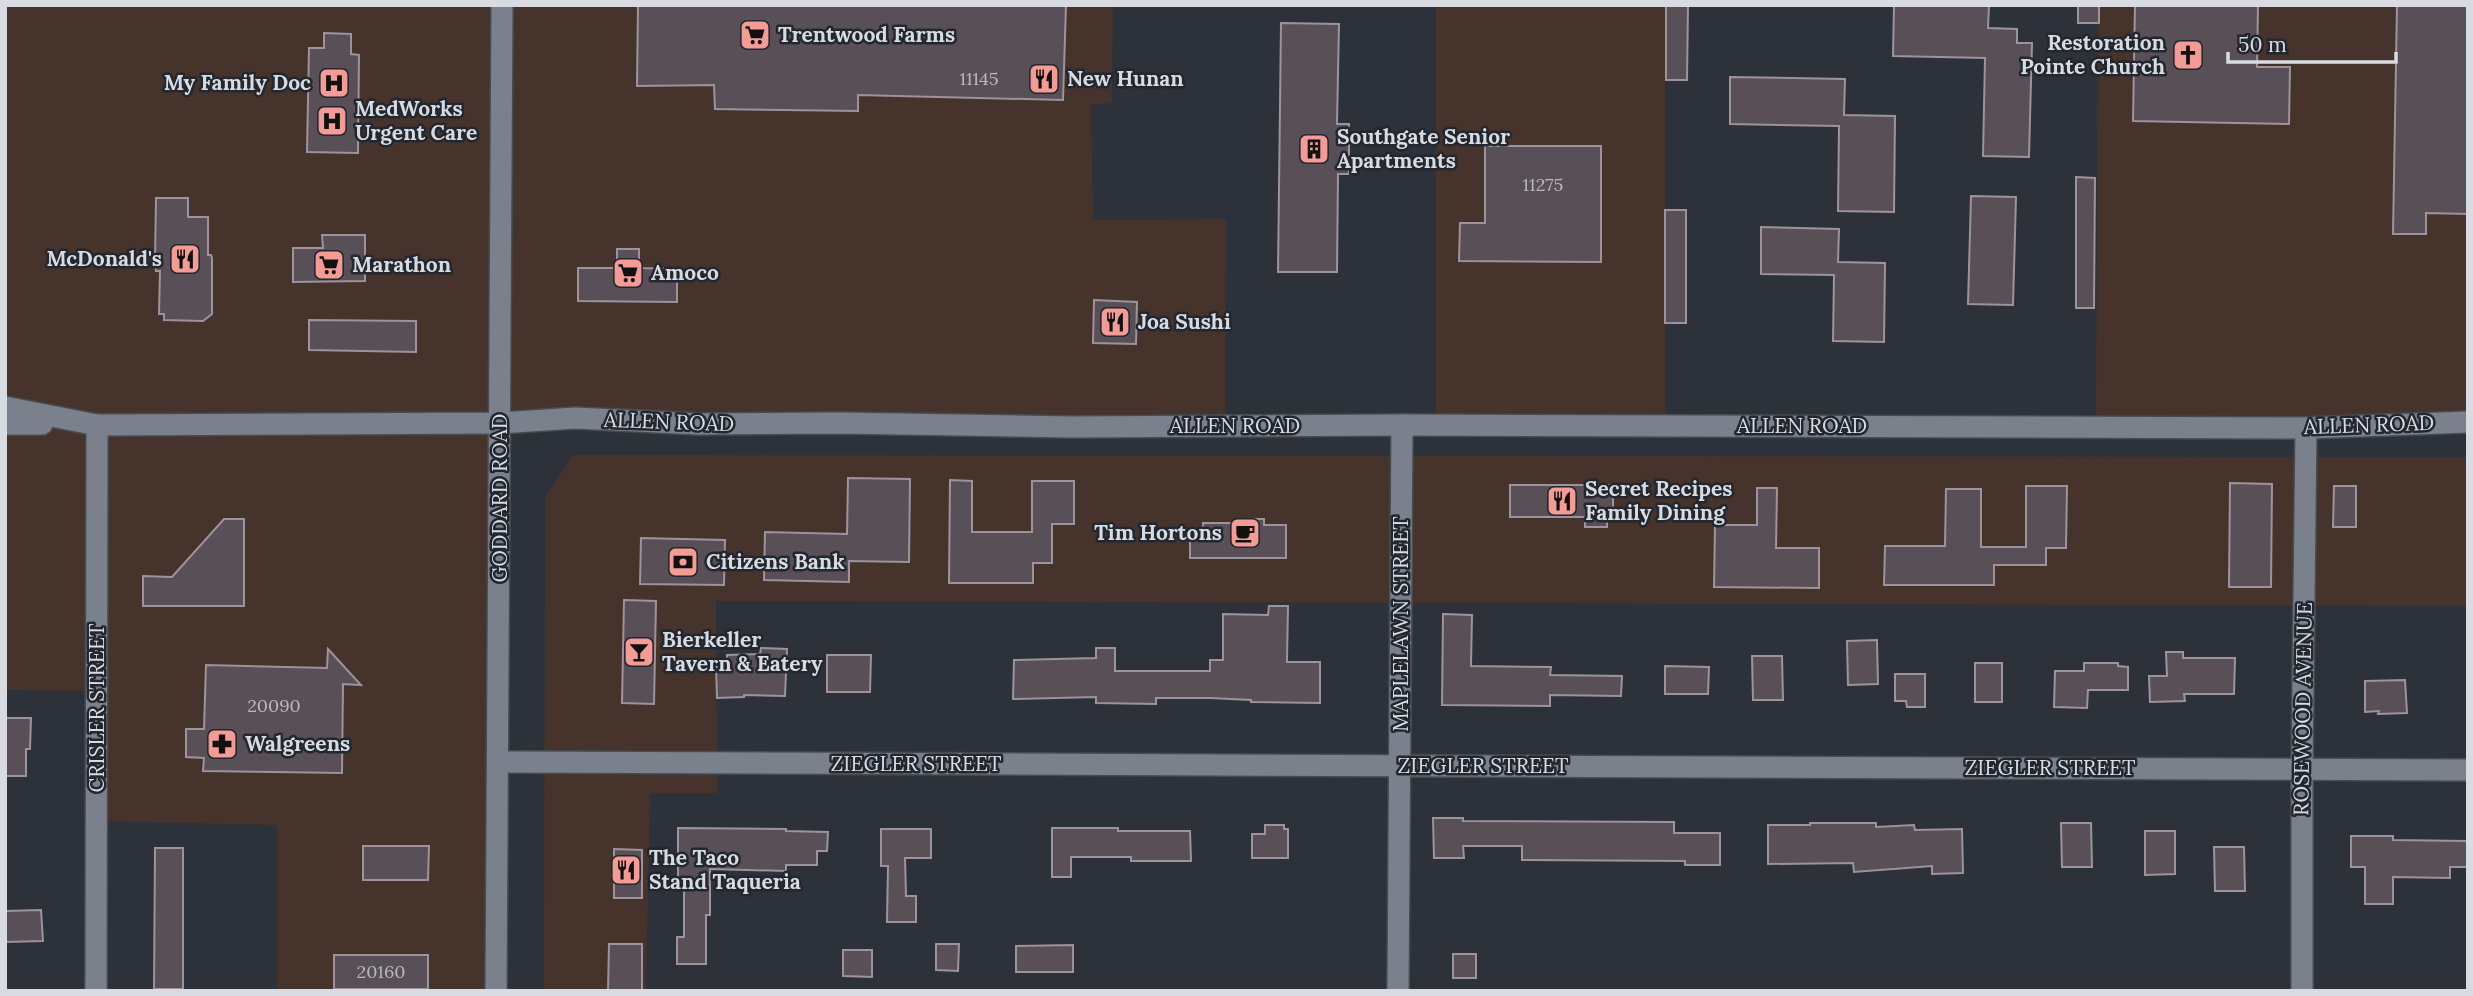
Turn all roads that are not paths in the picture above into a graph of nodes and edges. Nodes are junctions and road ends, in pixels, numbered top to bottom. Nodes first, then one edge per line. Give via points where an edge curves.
1 (502, 5) edge
2 (5, 407) edge
3 (2468, 422) edge
4 (500, 423) junction
5 (5, 424) edge
6 (97, 425) junction
7 (1402, 425) junction
8 (2306, 428) junction
9 (498, 762) junction
10 (1401, 766) junction
11 (2302, 770) junction
12 (2468, 770) edge
13 (96, 991) edge
14 (496, 991) edge
15 (1398, 991) edge
16 (2302, 991) edge

1 - 4 street, GODDARD ROAD
2 - 6 street, ALLEN ROAD
3 - 8 street, ALLEN ROAD
4 - 6 street, ALLEN ROAD
4 - 7 street, ALLEN ROAD via 575,418 699,424 1072,428
4 - 9 street, GODDARD ROAD
5 - 6 street
6 - 13 street, CRISLER STREET
7 - 8 street, ALLEN ROAD
7 - 10 street, MAPLELAWN STREET
8 - 11 street, ROSEWOOD AVENUE
9 - 10 street, ZIEGLER STREET
9 - 14 street, GODDARD ROAD
10 - 11 street, ZIEGLER STREET
10 - 15 street, MAPLELAWN STREET
11 - 12 street, ZIEGLER STREET
11 - 16 street, ROSEWOOD AVENUE

